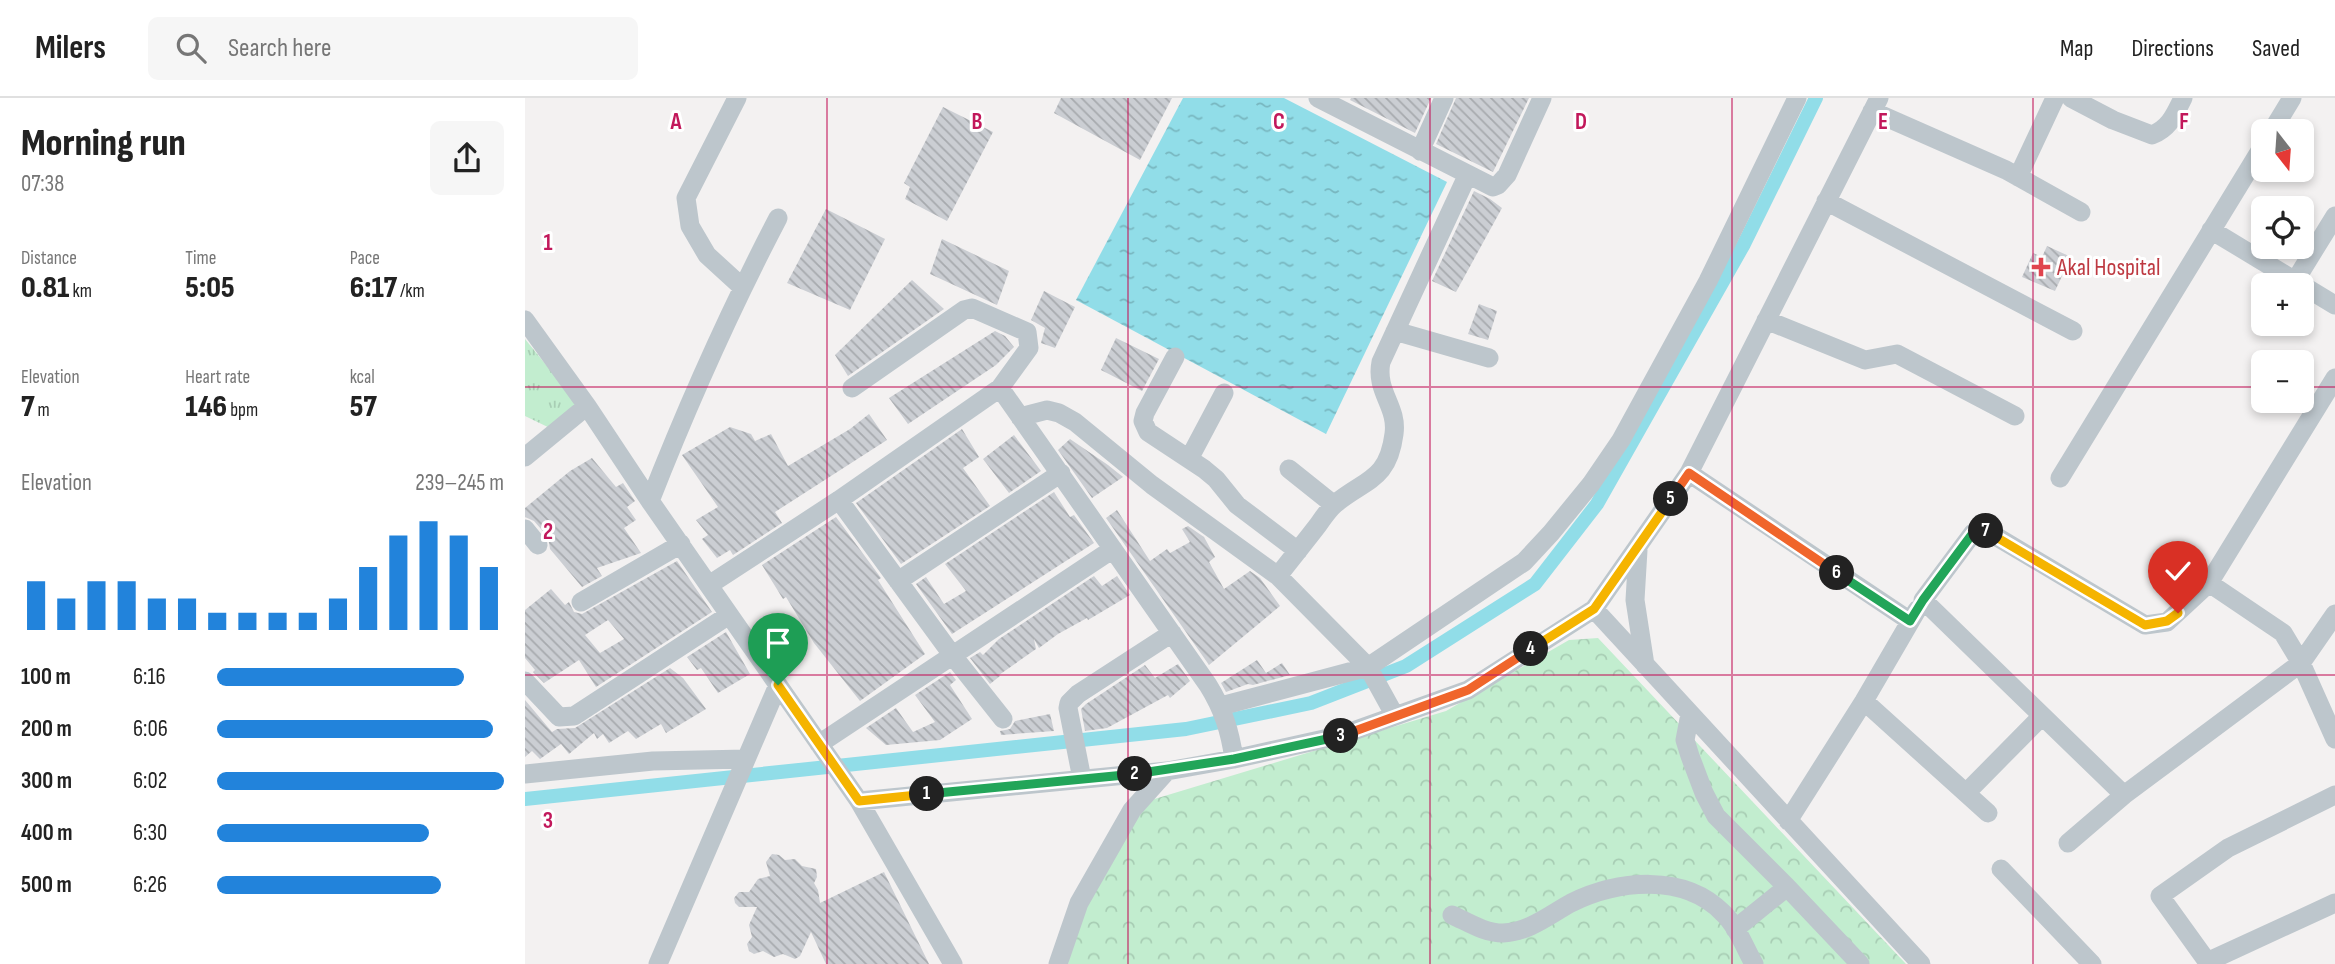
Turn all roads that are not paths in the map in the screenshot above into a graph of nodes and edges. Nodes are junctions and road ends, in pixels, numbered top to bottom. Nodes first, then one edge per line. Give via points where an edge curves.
1 (737, 98) edge
2 (1318, 98) edge
3 (1444, 98) edge
4 (1542, 98) edge
5 (1797, 98) edge
6 (2055, 98) edge
7 (2071, 98) edge
8 (2183, 98) edge
9 (2293, 98) edge
10 (1343, 104) edge
11 (1875, 104) edge
12 (2280, 119) edge
13 (1420, 151) junction
14 (2251, 165) edge
15 (1467, 176) junction
16 (2018, 177) junction
17 (1826, 201) junction
18 (2081, 212) dead end
19 (2335, 216) edge
20 (778, 218) dead end
21 (2211, 230) junction
22 (2282, 273) edge
23 (2300, 273) edge
24 (742, 287) junction
25 (2314, 292) edge
26 (2335, 305) edge
27 (525, 320) edge
28 (1766, 320) junction
29 (1395, 331) junction
30 (2073, 331) dead end
31 (1175, 357) dead end
32 (1489, 358) dead end
33 (2335, 378) edge
34 (852, 388) dead end
35 (1000, 388) junction
36 (1224, 393) dead end
37 (587, 406) junction
38 (2015, 416) dead end
39 (1020, 417) junction
40 (525, 457) edge
41 (1189, 459) junction
42 (1289, 469) dead end
43 (1061, 473) junction
44 (1689, 473) junction
45 (2060, 478) dead end
46 (839, 500) junction
47 (650, 501) junction
48 (1334, 505) junction
49 (525, 529) edge
50 (681, 544) junction
51 (538, 545) dead end
52 (1639, 545) junction
53 (1113, 550) junction
54 (1298, 551) junction
55 (1278, 576) junction
56 (898, 580) junction
57 (2209, 583) junction
58 (709, 585) junction
59 (1923, 600) junction
60 (582, 602) dead end
61 (1594, 609) junction
62 (2335, 614) edge
63 (729, 615) junction
64 (1910, 621) junction
65 (1172, 633) junction
66 (953, 656) junction
67 (2301, 663) junction
68 (1645, 665) junction
69 (1371, 671) junction
70 (525, 681) edge
71 (778, 685) junction
72 (1864, 701) junction
73 (1390, 708) junction
74 (1223, 709) junction
75 (1690, 714) junction
76 (2042, 716) junction
77 (1003, 719) dead end
78 (2335, 738) edge
79 (819, 744) junction
80 (746, 759) junction
81 (1234, 759) junction
82 (1167, 771) junction
83 (525, 775) edge
84 (1082, 779) junction
85 (1966, 793) junction
86 (2124, 795) junction
87 (2335, 795) edge
88 (859, 801) junction
89 (1988, 813) dead end
90 (1788, 821) junction
91 (2068, 843) dead end
92 (2001, 869) dead end
93 (1787, 887) junction
94 (2335, 902) edge
95 (1452, 915) dead end
96 (1735, 929) junction
97 (2086, 962) edge
98 (2208, 963) edge
99 (657, 964) edge
100 (953, 964) edge
101 (1058, 964) edge
102 (1754, 964) edge
103 (1860, 964) edge
104 (1921, 964) edge

1 - 24 street via 686,198 690,226 707,255
2 - 10 street
3 - 13 street
4 - 15 street via 1507,175 1498,185 1488,186
5 - 69 street via 1702,292 1621,440 1591,484 1524,562
6 - 16 street
7 - 8 street via 2152,135 2169,124
9 - 12 street
10 - 13 street
11 - 16 street
11 - 17 street
13 - 15 street
14 - 21 street
15 - 29 street
16 - 18 street
17 - 28 street
17 - 30 street
19 - 23 street
20 - 24 street
21 - 22 street
21 - 45 street
24 - 47 street via 686,408
25 - 26 street
27 - 37 street
28 - 38 street via 1865,360 1897,354
28 - 44 street
29 - 32 street
29 - 48 street via 1378,374 1395,427 1393,446 1381,471
31 - 41 street via 1143,421 1148,432
33 - 57 street
34 - 35 street via 972,308 1027,332 1029,348
35 - 39 street
35 - 46 street
36 - 41 street
37 - 40 street
37 - 47 street
39 - 43 street
39 - 55 street via 1059,412
41 - 54 street via 1216,479 1237,505
42 - 48 street
43 - 53 street
43 - 56 street
44 - 52 street
44 - 64 street
46 - 56 street
46 - 58 street
47 - 50 street
48 - 54 street
49 - 51 street
50 - 58 street
50 - 60 street
52 - 61 street
52 - 68 street via 1635,600
53 - 65 street
53 - 66 street
54 - 55 street
55 - 69 street
56 - 66 street
57 - 59 street via 2167,621 2145,625 1981,529 1973,533
57 - 67 street via 2283,633
58 - 63 street
59 - 64 street
59 - 76 street
61 - 68 street
61 - 73 street via 1468,690
62 - 67 street
63 - 70 street via 575,716 559,717
63 - 71 street
64 - 72 street
65 - 74 street
65 - 84 street via 1077,694 1068,708
66 - 77 street
66 - 79 street
67 - 78 street
67 - 86 street
68 - 75 street
69 - 73 street
69 - 74 street
71 - 79 street
71 - 80 street
72 - 85 street
72 - 90 street
73 - 81 street via 1342,736
74 - 81 street
75 - 90 street
75 - 93 street via 1687,748 1716,816
76 - 85 street
76 - 86 street
79 - 88 street
80 - 83 street via 653,761
80 - 99 street
81 - 82 street
82 - 84 street
82 - 101 street via 1132,810 1079,903
84 - 88 street
85 - 89 street
86 - 91 street
87 - 98 street via 2228,848 2160,897
88 - 100 street
90 - 104 street
92 - 97 street
93 - 96 street
93 - 103 street
94 - 98 street
95 - 96 street via 1486,931 1504,933 1546,919 1572,903 1644,884 1688,891 1724,914
96 - 102 street

